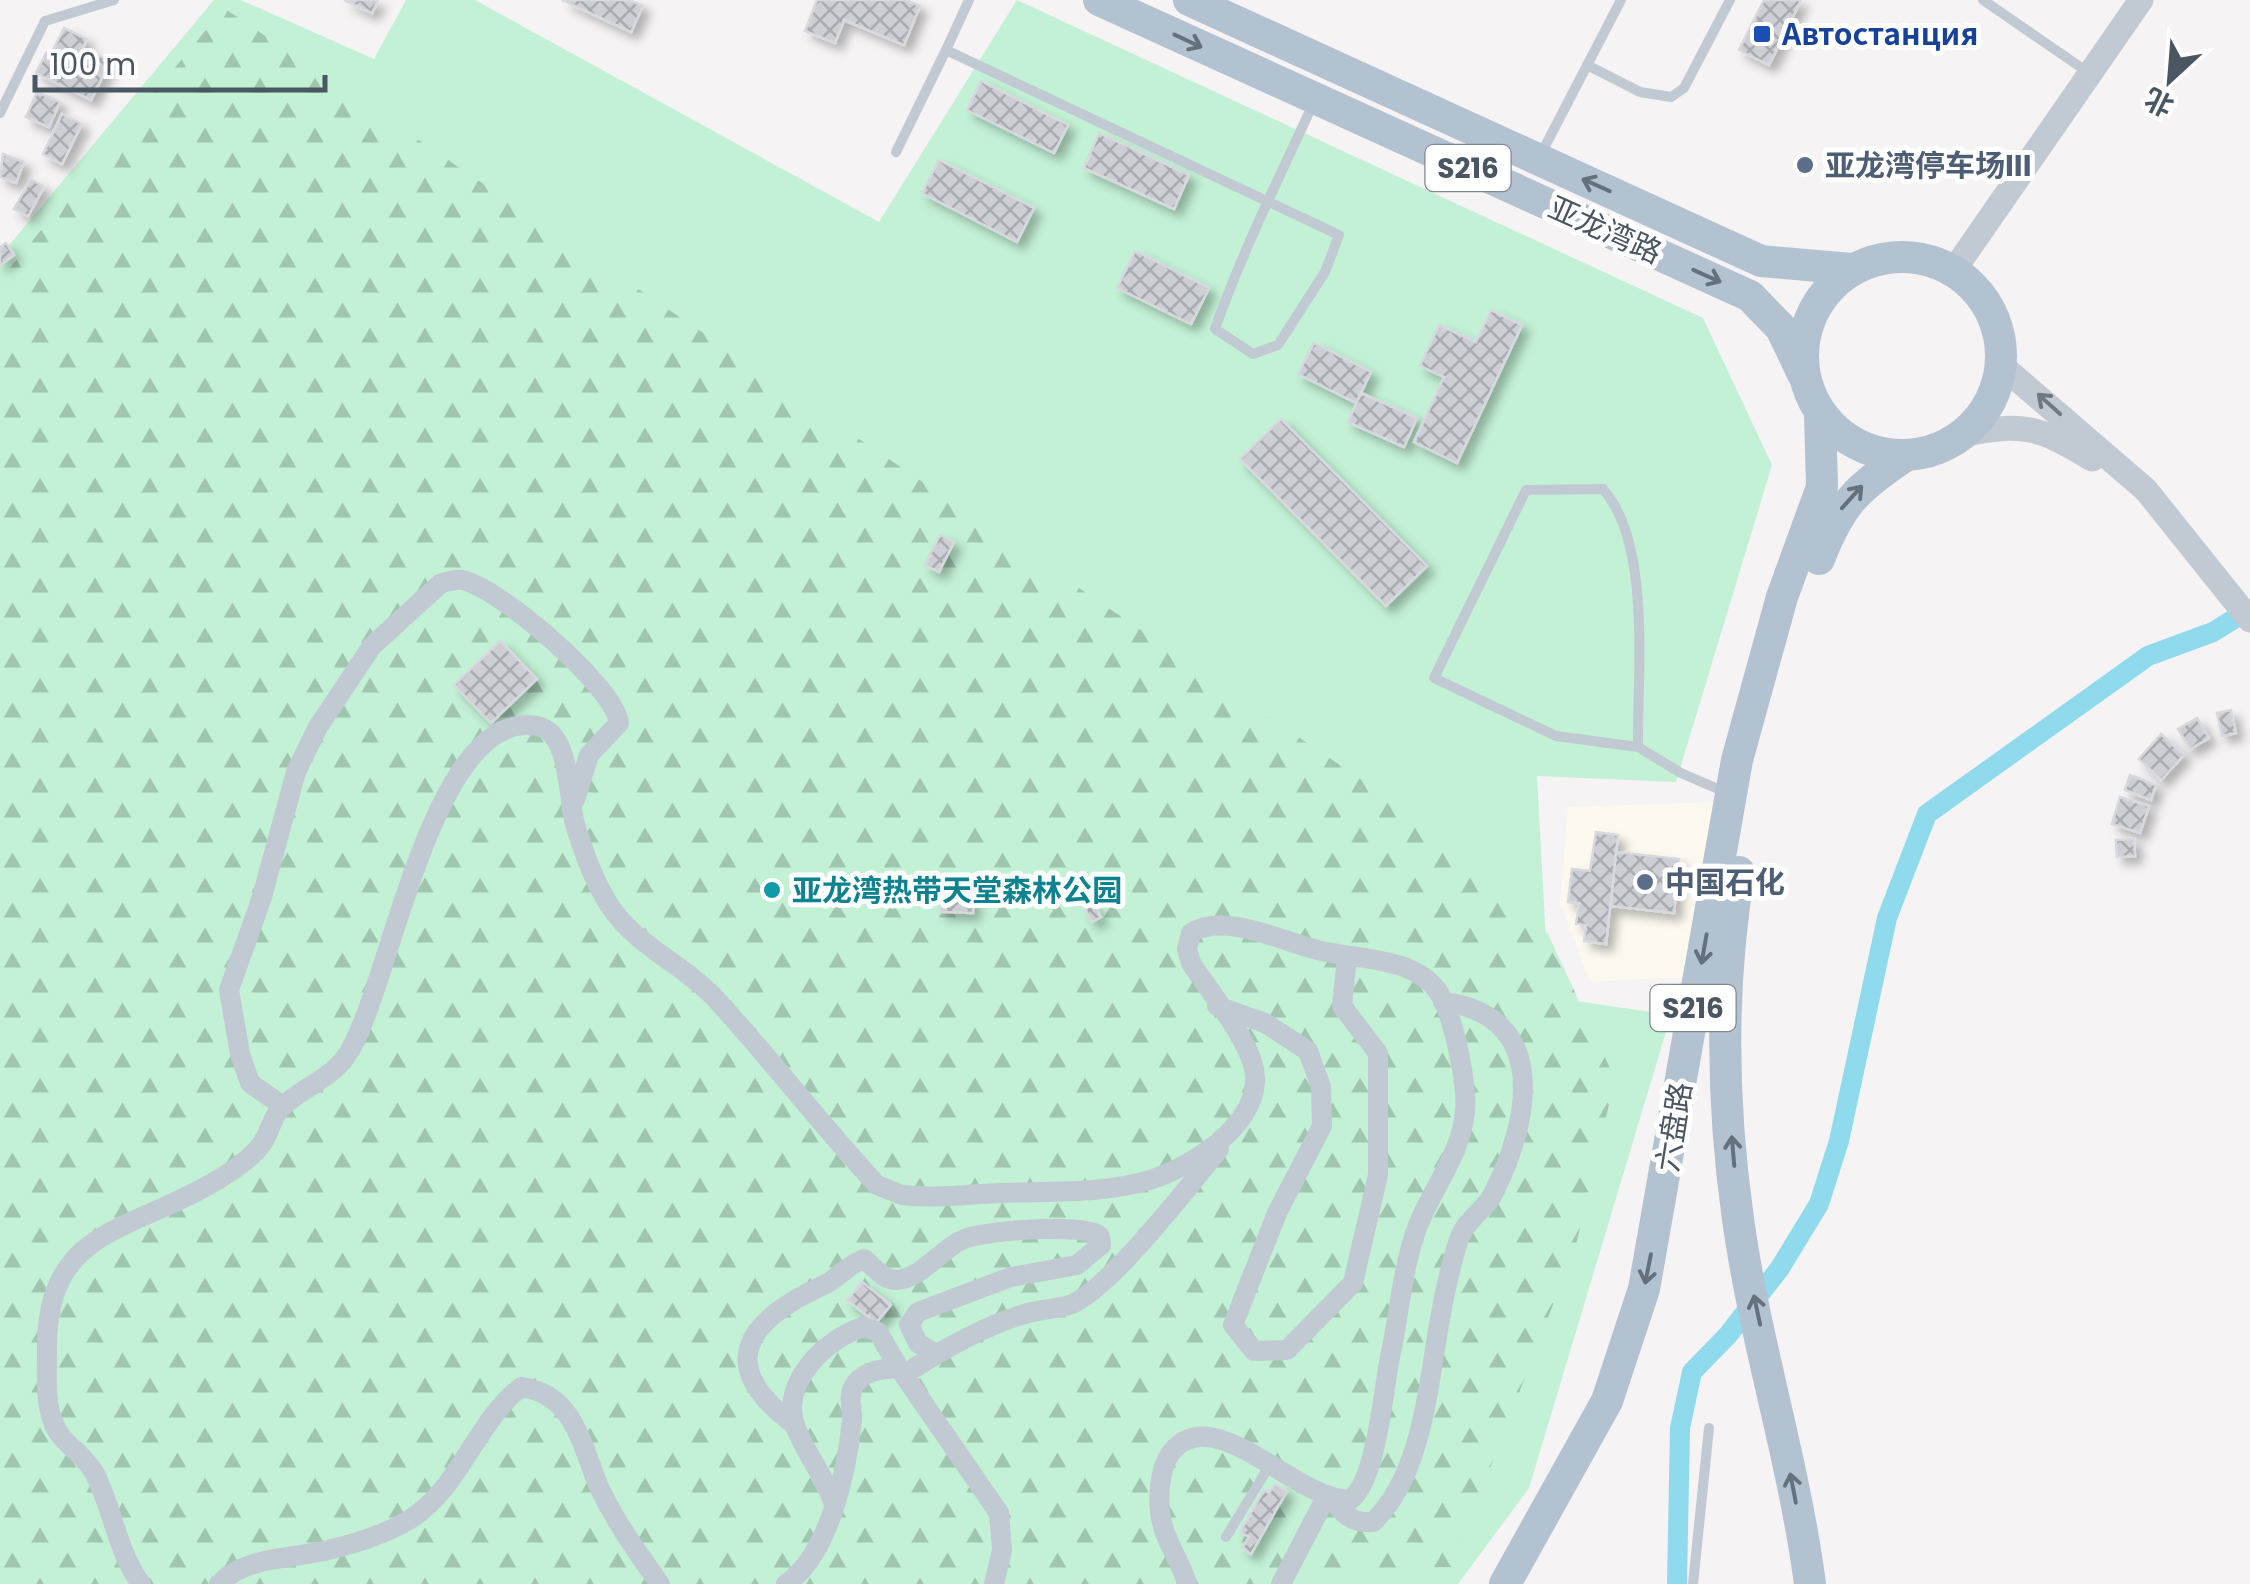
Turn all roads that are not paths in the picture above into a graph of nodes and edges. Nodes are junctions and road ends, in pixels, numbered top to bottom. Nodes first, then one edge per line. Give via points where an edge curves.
1 (114, 0) edge
2 (970, 0) edge
3 (1100, 0) edge
4 (1189, 0) edge
5 (1621, 0) edge
6 (1730, 0) edge
7 (1983, 0) edge
8 (2141, 0) edge
9 (946, 50) junction
10 (1587, 64) junction
11 (2090, 74) junction
12 (1315, 99) junction
13 (0, 113) edge
14 (896, 152) dead end
15 (1538, 159) junction
16 (1269, 200) junction
17 (1852, 269) junction
18 (1954, 270) junction
19 (2002, 366) junction
20 (1803, 374) junction
21 (1820, 413) junction
22 (1966, 434) junction
23 (1905, 456) junction
24 (2146, 490) junction
25 (2250, 620) edge
26 (1638, 747) junction
27 (1731, 794) junction
28 (572, 818) junction
29 (1346, 957) junction
30 (1444, 1002) junction
31 (1218, 1006) junction
32 (283, 1106) junction
33 (1242, 1120) junction
34 (935, 1354) junction
35 (902, 1371) junction
36 (795, 1425) junction
37 (1709, 1428) dead end
38 (1268, 1468) junction
39 (1328, 1496) junction
40 (834, 1504) junction
41 (1226, 1537) dead end
42 (141, 1584) edge
43 (219, 1584) edge
44 (660, 1584) edge
45 (786, 1584) edge
46 (994, 1584) edge
47 (1187, 1584) edge
48 (1281, 1584) edge
49 (1505, 1584) edge
50 (1693, 1584) edge
51 (1810, 1584) edge

1 - 13 lane via 45,20
2 - 9 lane
3 -> 12 main road, 亚龙湾路 / S216
4 - 15 main road, 亚龙湾路 / S216
5 - 10 lane
6 - 10 lane via 1684,88 1671,97 1640,92
7 - 11 lane
8 - 11 street
9 - 14 lane
9 - 16 lane
10 - 15 lane
11 - 18 street
12 - 16 lane
12 -> 20 main road, 亚龙湾路 / S216 via 1750,296 1781,328
17 -> 15 main road, 亚龙湾路 / S216 via 1761,260
16 - 16 lane via 1215,329 1253,354 1278,346 1325,272 1339,235
17 - 18 main road, S216 via 1885,257 1920,258
17 - 20 main road, S216 via 1821,296 1804,333
18 - 19 main road via 1982,295 1999,328
19 - 22 main road via 1991,404
24 -> 19 street
20 - 21 main road, S216
21 - 23 main road, S216 via 1857,445
21 - 27 main road, 六盘路 / S216 via 1822,487 1756,682
22 - 23 main road, S216 via 1937,450
22 - 24 street via 2005,426 2043,430
51 -> 23 main road, 六盘路 / S216 via 1744,1247 1725,1055 1733,912 1755,777 1782,669 1832,528 1856,489
24 - 25 street
26 - 26 lane via 1637,594 1621,509 1603,489 1526,490 1434,678 1556,736
26 - 27 lane
27 -> 49 main road, 六盘路 / S216 via 1668,1169 1634,1326 1590,1438
28 - 32 street via 565,767 544,728 512,728 482,743 422,849 349,1054
28 - 32 street via 589,754 619,723 613,703 528,620 470,583 440,584 372,646 318,727 296,772 229,990 250,1083
28 - 33 street via 599,887 629,930 712,995 868,1176 888,1190 934,1197 1064,1192 1152,1179
29 - 30 street via 1371,956 1410,972 1431,983
29 - 31 street via 1203,924 1191,933 1187,949
29 - 31 street via 1342,1006 1378,1053 1378,1175 1353,1283 1288,1350 1254,1351 1232,1325 1277,1212 1322,1126 1321,1088 1308,1051 1265,1022
30 - 39 street via 1465,1113 1453,1160 1421,1218 1363,1482 1350,1500
30 - 39 street via 1472,1005 1502,1026 1518,1048 1525,1092 1514,1145 1492,1198 1463,1230 1439,1317 1430,1387 1398,1493 1372,1522 1359,1524
31 - 33 street via 1252,1062 1252,1096
32 - 42 street via 263,1143 234,1168 87,1243 48,1313 52,1419 94,1472
33 - 34 street via 1088,1294 1007,1320
34 - 35 street
34 - 36 street via 909,1325 918,1312 1011,1277 1077,1265 1102,1245 1100,1236 1080,1228 967,1237 923,1270 896,1280 864,1259 804,1292 763,1323 748,1344 753,1386
35 - 36 street via 878,1332 850,1331 816,1356 802,1378 794,1394
35 - 40 street via 876,1369 849,1395 853,1416
35 - 46 street via 998,1514 1002,1550
36 - 40 street
37 - 50 lane
38 - 39 street
38 - 41 lane
38 - 47 street via 1212,1434 1191,1435 1174,1449 1164,1464 1160,1513
39 - 48 street
40 - 45 street via 822,1546
43 - 44 street via 239,1568 332,1550 410,1520 434,1502 504,1400 522,1387 539,1389 574,1423 600,1490

